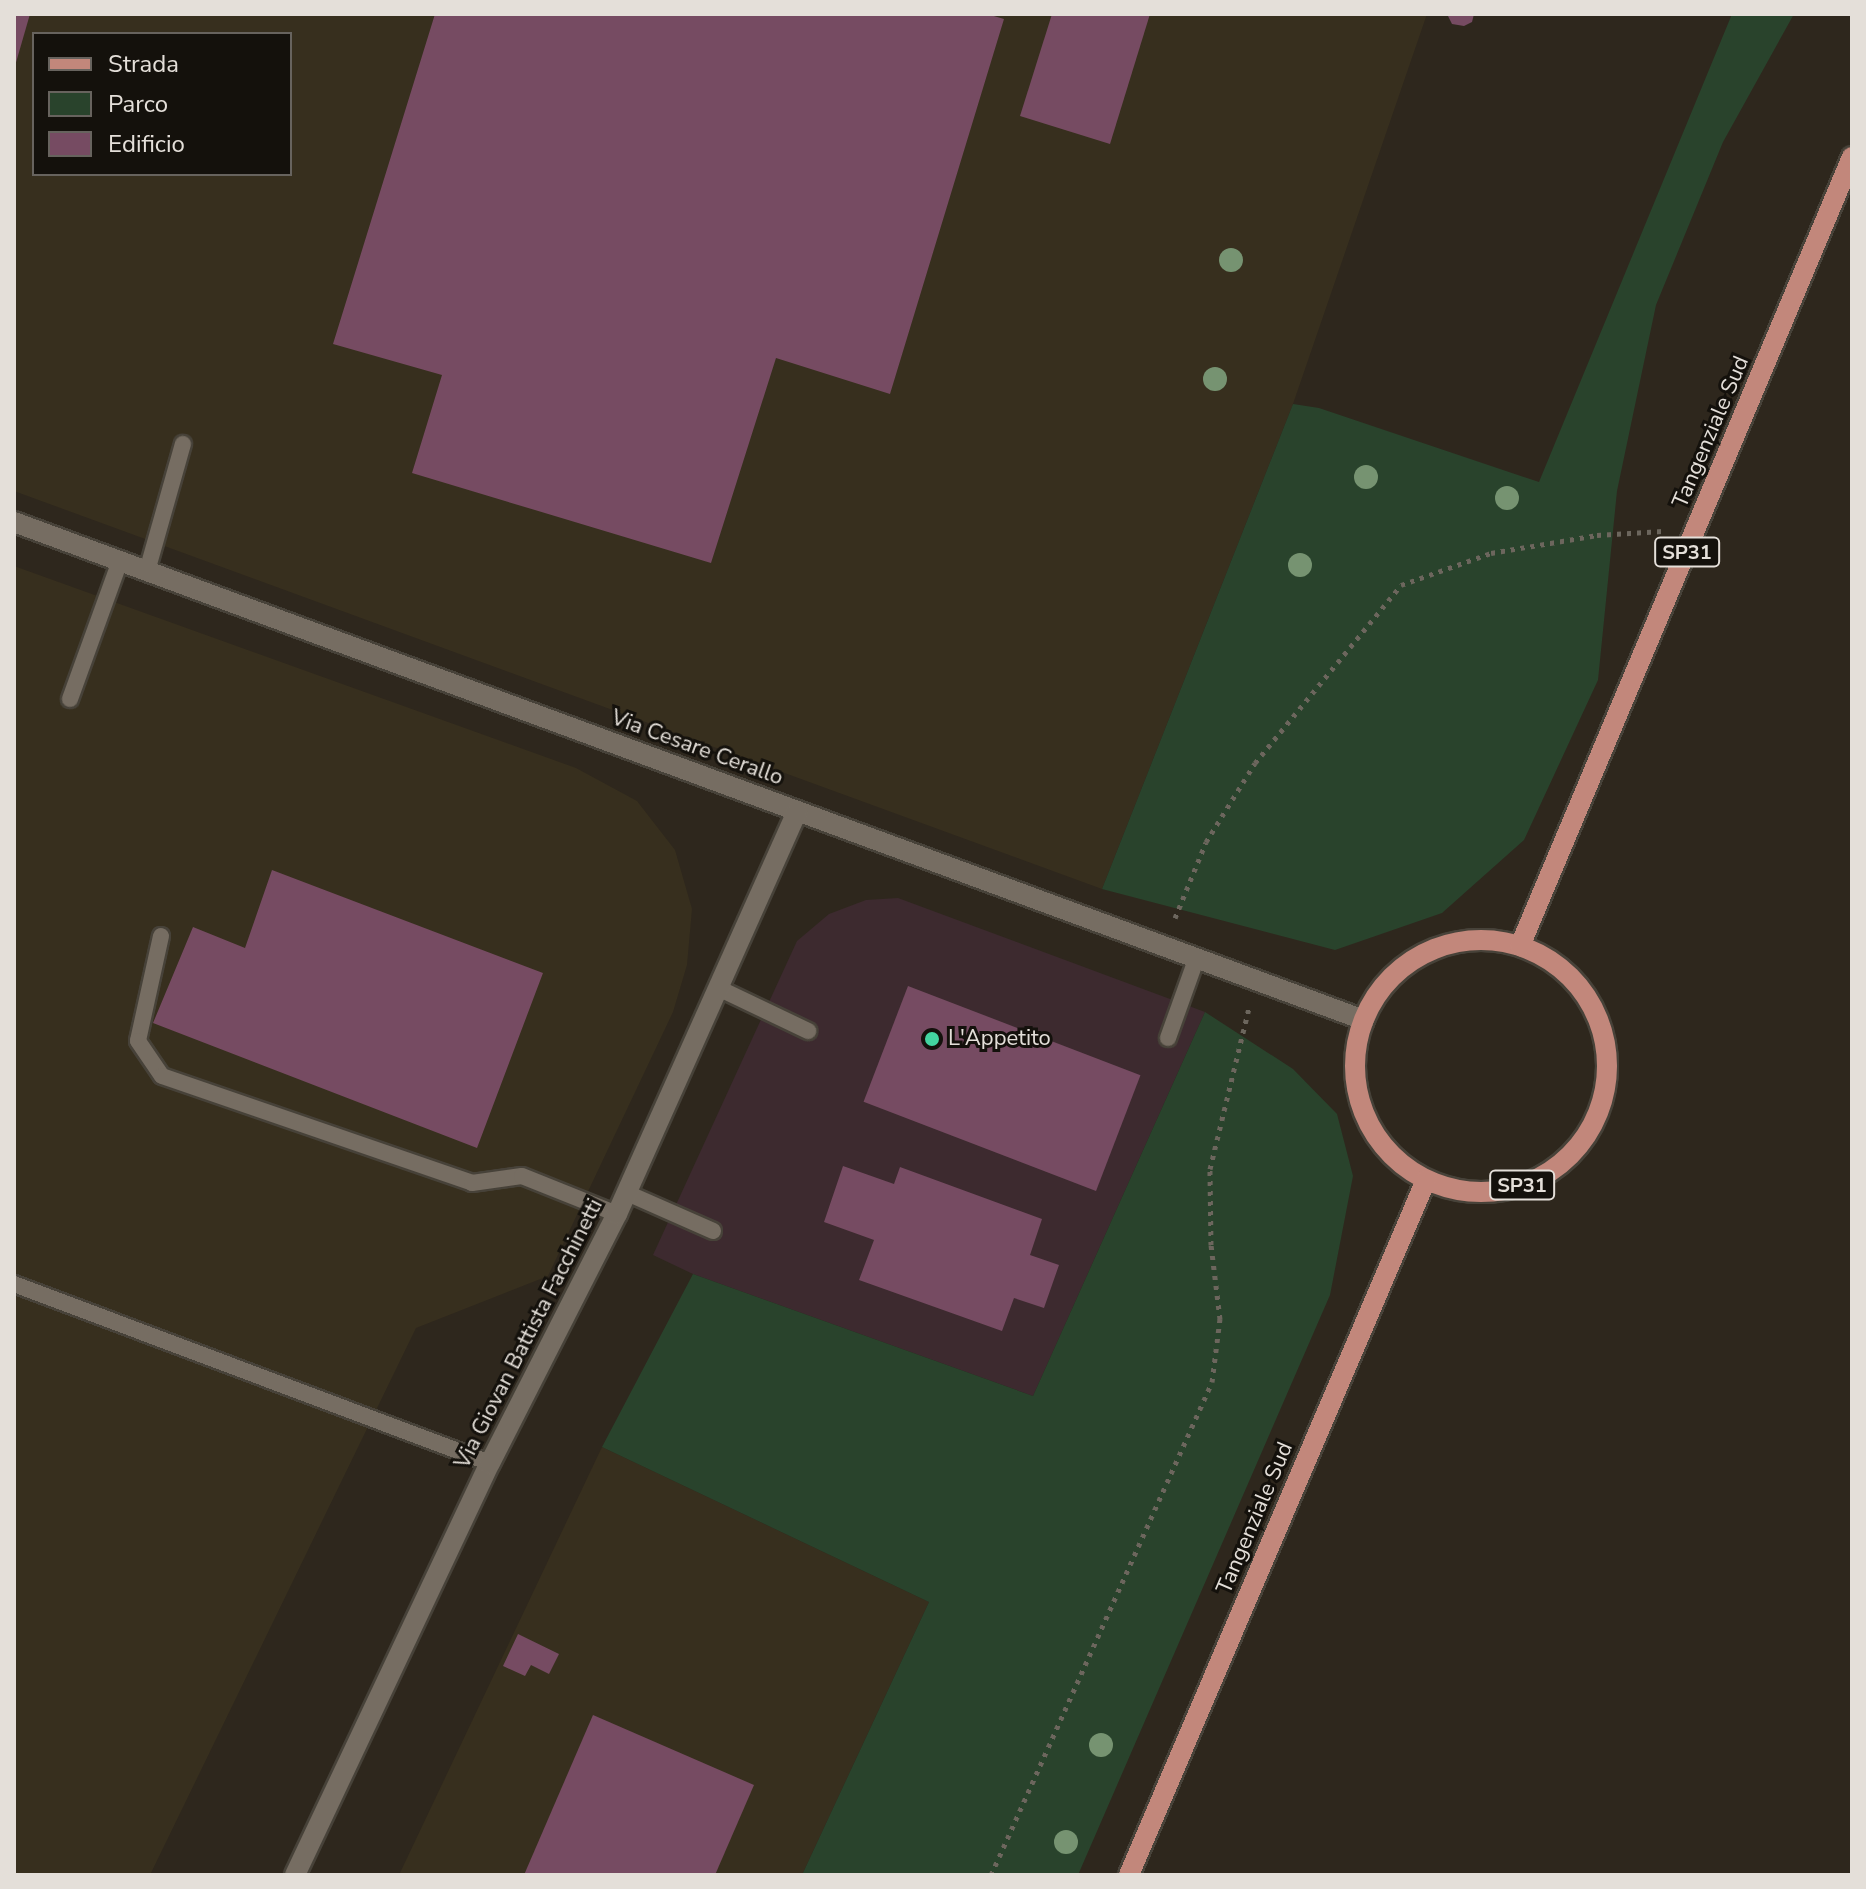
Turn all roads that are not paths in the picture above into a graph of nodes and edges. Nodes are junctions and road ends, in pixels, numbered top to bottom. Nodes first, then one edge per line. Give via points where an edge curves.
1 (1852, 157) edge
2 (183, 444) dead end
3 (14, 522) edge
4 (120, 561) junction
5 (147, 571) junction
6 (70, 699) dead end
7 (797, 811) junction
8 (161, 936) dead end
9 (1520, 946) junction
10 (1197, 957) junction
11 (718, 988) junction
12 (1364, 1020) junction
13 (808, 1031) dead end
14 (1168, 1038) dead end
15 (1426, 1180) junction
16 (627, 1193) junction
17 (617, 1214) junction
18 (713, 1231) dead end
19 (14, 1284) edge
20 (490, 1463) junction
21 (295, 1875) edge
22 (1129, 1875) edge

1 - 9 main road, Tangenziale Sud / SP31
2 - 5 lane
3 - 4 street, Via Cesare Cerallo
4 - 5 street, Via Cesare Cerallo
4 - 6 lane
5 - 7 street, Via Cesare Cerallo
7 - 10 street, Via Cesare Cerallo
7 - 11 street, Via Giovan Battista Facchinetti
8 - 17 lane via 138,1041 162,1076 472,1183 522,1176
9 - 12 main road, SP31 via 1494,940 1440,947 1394,975
9 - 15 main road, SP31 via 1545,957 1585,995 1598,1019 1605,1046 1602,1101 1592,1126 1555,1168 1506,1190 1451,1189
10 - 12 street, Via Cesare Cerallo
10 - 14 lane
11 - 13 lane
11 - 16 street, Via Giovan Battista Facchinetti
12 - 15 main road, SP31 via 1355,1072 1359,1099 1384,1146
15 - 22 main road, Tangenziale Sud
16 - 17 street, Via Giovan Battista Facchinetti
16 - 18 lane
17 - 20 street, Via Giovan Battista Facchinetti
19 - 20 lane
20 - 21 street, Via Giovan Battista Facchinetti

